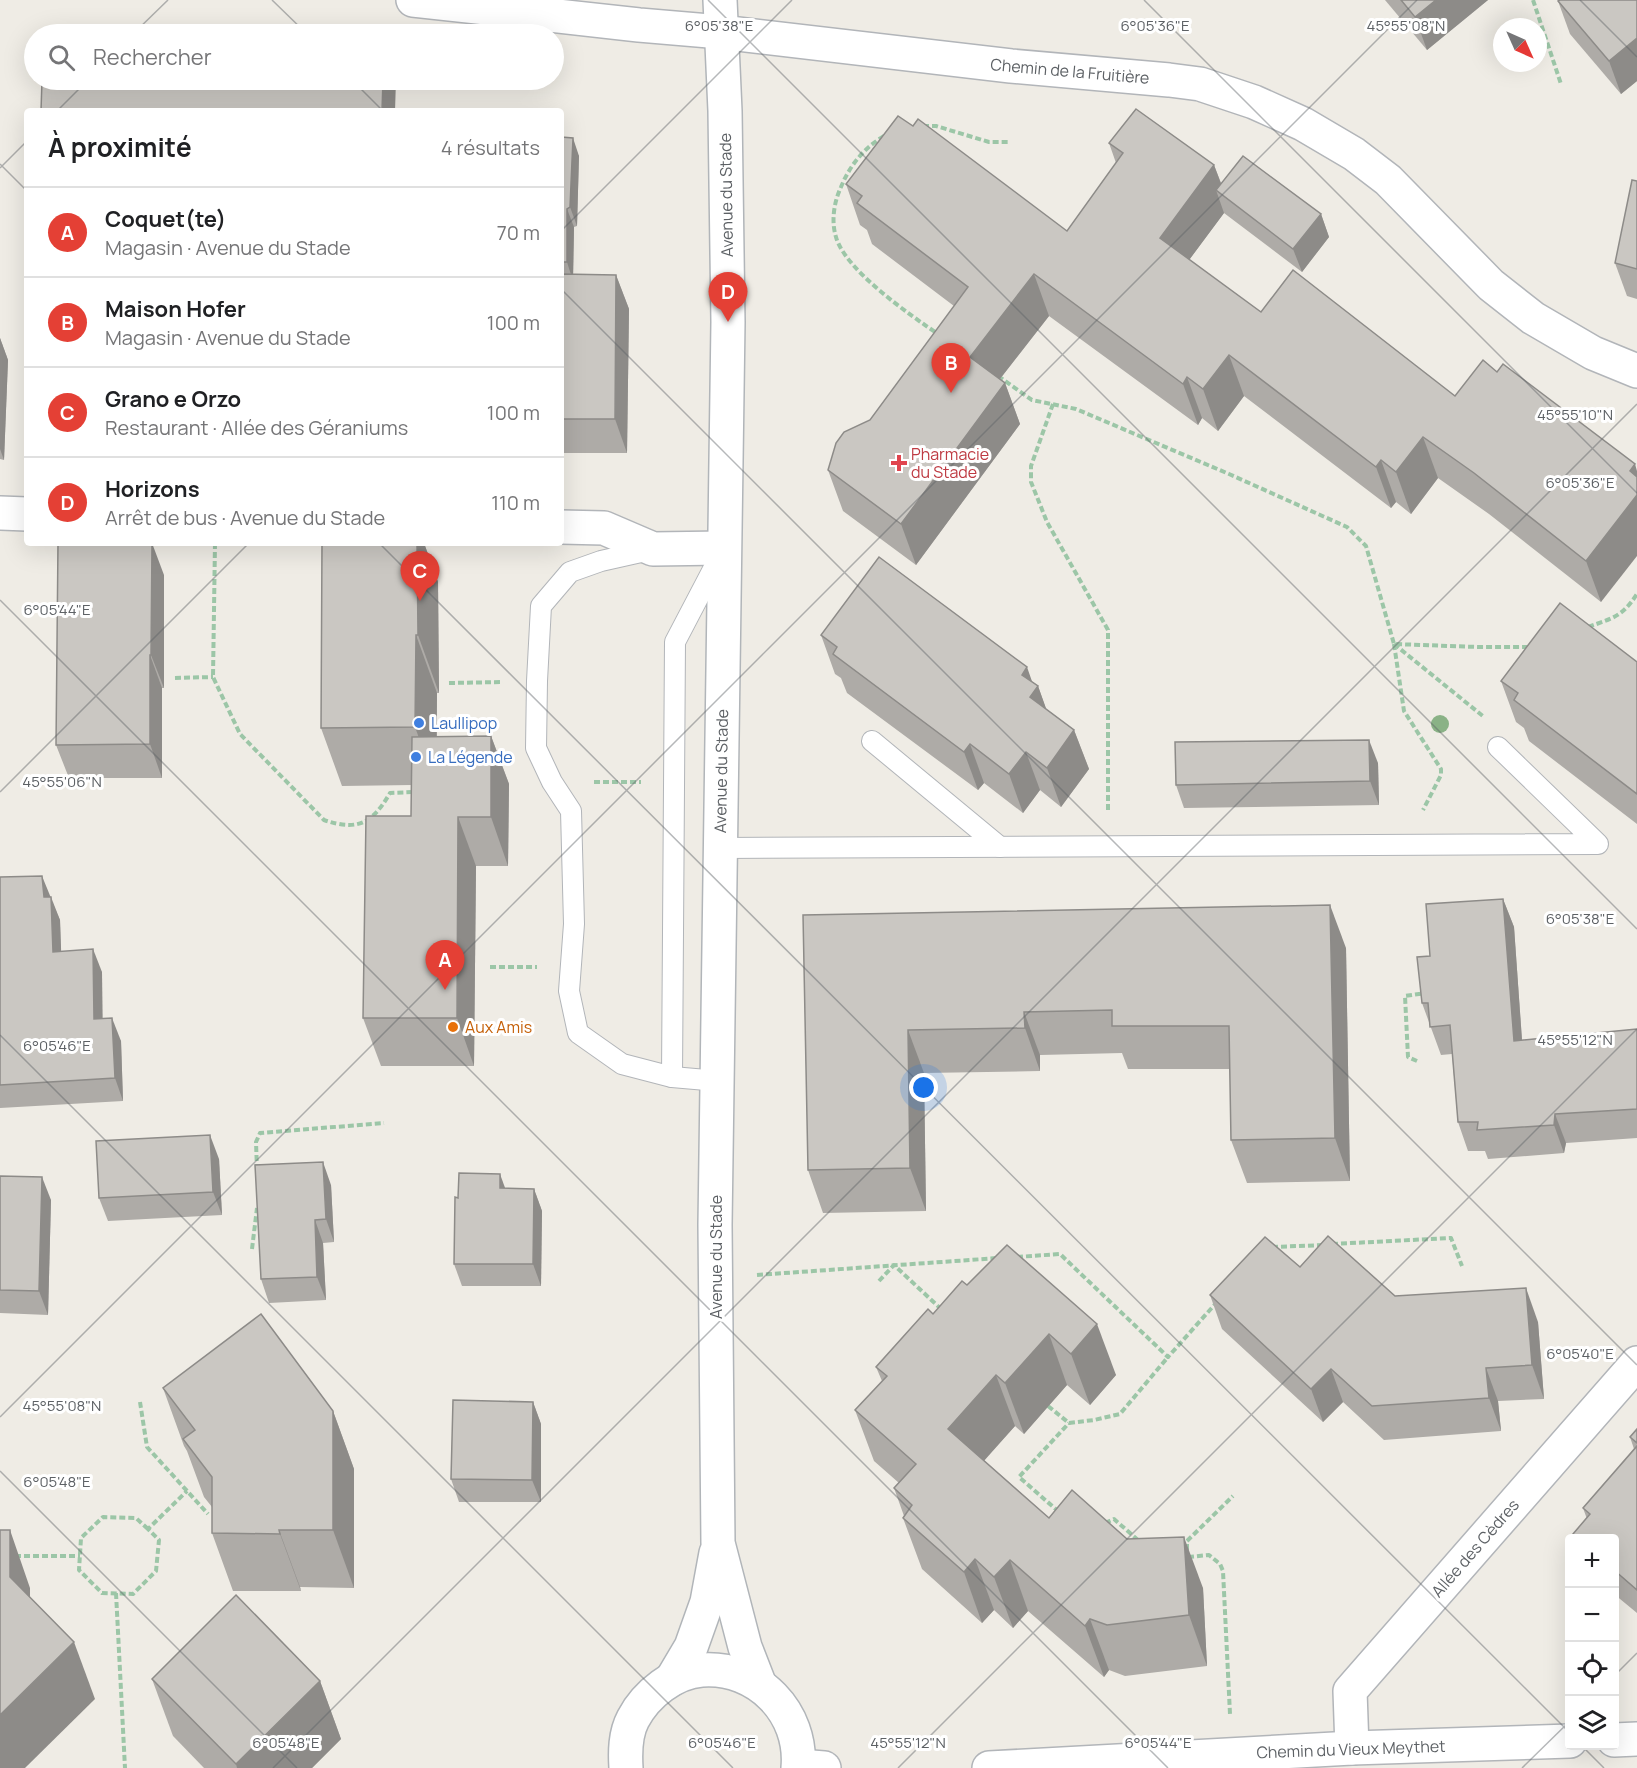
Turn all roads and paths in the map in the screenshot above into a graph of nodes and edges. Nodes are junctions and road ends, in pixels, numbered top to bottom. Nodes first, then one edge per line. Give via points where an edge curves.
1 (413, 0) edge
2 (720, 0) edge
3 (1533, 0) edge
4 (721, 32) junction
5 (1561, 84) dead end
6 (915, 126) edge
7 (886, 135) edge
8 (1010, 142) dead end
9 (940, 335) edge
10 (1637, 371) edge
11 (995, 374) edge
12 (1053, 404) junction
13 (0, 513) edge
14 (24, 514) edge
15 (564, 527) edge
16 (215, 546) edge
17 (724, 548) junction
18 (653, 549) junction
19 (1637, 594) edge
20 (1578, 631) edge
21 (1394, 644) junction
22 (1538, 646) edge
23 (213, 677) junction
24 (175, 678) dead end
25 (537, 681) junction
26 (449, 683) dead end
27 (872, 741) dead end
28 (1498, 747) joint
29 (425, 792) edge
30 (1403, 845) junction
31 (1000, 847) junction
32 (1108, 847) junction
33 (720, 848) junction
34 (490, 967) dead end
35 (571, 968) junction
36 (1429, 993) edge
37 (1417, 1061) dead end
38 (672, 1077) junction
39 (718, 1081) junction
40 (384, 1123) dead end
41 (257, 1172) edge
42 (258, 1203) edge
43 (1266, 1248) edge
44 (252, 1249) dead end
45 (1012, 1257) edge
46 (1001, 1258) edge
47 (894, 1265) junction
48 (1462, 1266) dead end
49 (716, 1278) junction
50 (879, 1281) dead end
51 (1221, 1298) edge
52 (942, 1310) edge
53 (1168, 1357) junction
54 (1637, 1363) edge
55 (140, 1402) dead end
56 (1048, 1406) dead end
57 (1069, 1422) junction
58 (187, 1491) junction
59 (1233, 1496) dead end
60 (208, 1514) edge
61 (1067, 1519) edge
62 (1104, 1523) edge
63 (148, 1529) junction
64 (718, 1543) junction
65 (1147, 1549) edge
66 (11, 1556) edge
67 (80, 1556) junction
68 (1188, 1557) junction
69 (1180, 1559) edge
70 (116, 1593) junction
71 (672, 1679) junction
72 (759, 1683) junction
73 (1637, 1739) edge
74 (1619, 1740) edge
75 (1565, 1741) edge
76 (1352, 1748) junction
77 (1232, 1754) junction
78 (807, 1767) edge
79 (1063, 1767) edge
80 (125, 1768) edge
81 (626, 1768) edge
82 (989, 1768) edge

1 - 4 street, Chemin de la Fruitière
2 - 4 street, Avenue du Stade
3 - 5 path
4 - 10 street, Chemin de la Fruitière via 1200,84 1254,102 1303,124 1354,154 1388,180 1485,279 1533,318 1593,353
4 - 17 street, Avenue du Stade via 728,322
6 - 8 path via 936,126 989,142
7 - 9 path via 860,155 843,181 834,213 836,239 871,282
11 - 12 path via 1032,400
12 - 21 path via 1229,474 1347,527 1366,546
12 - 32 path via 1031,466 1030,482 1047,522 1108,630
13 - 14 street
15 - 18 street via 604,528
16 - 23 path
17 - 18 street
17 - 33 street, Avenue du Stade
17 - 38 lane via 675,642
18 - 25 lane via 570,572 542,606
19 - 20 path via 1619,615
21 - 22 path
21 - 28 path via 1505,734
21 - 30 path via 1404,711 1438,763 1441,775
23 - 24 path
23 - 29 path via 240,734 324,820 352,825 379,812 390,793
25 - 26 path
25 - 35 lane via 536,748 571,811
27 - 31 lane
28 - 30 lane via 1598,844
30 - 32 lane
31 - 32 lane
31 - 33 lane
33 - 39 street, Avenue du Stade
34 - 35 path
35 - 38 lane via 569,991 578,1033 622,1064
36 - 37 path via 1405,996 1408,1057
38 - 39 lane
39 - 49 street, Avenue du Stade
40 - 41 path via 261,1133 256,1142
42 - 44 path
43 - 48 path via 1452,1238
45 - 53 path via 1060,1254
46 - 47 path
47 - 49 path
47 - 50 path
47 - 52 path
49 - 64 street, Avenue du Stade
51 - 53 path
53 - 57 path via 1120,1414
54 - 76 street, Allée des Cèdres via 1350,1691
55 - 58 path via 147,1446
56 - 57 path
57 - 61 path via 1019,1477
58 - 60 path
58 - 63 path
59 - 68 path via 1187,1542
62 - 65 path via 1114,1519
63 - 67 path via 136,1518 103,1517 81,1538
63 - 70 path via 159,1540 156,1571 133,1594
64 - 71 street, Avenue du Stade via 707,1602 691,1647
64 - 72 street, Avenue du Stade via 745,1647
66 - 67 path
67 - 70 path via 79,1570 102,1593
68 - 69 path
68 - 77 path via 1209,1555 1223,1570
70 - 80 path
71 - 72 street via 701,1670 731,1672
71 - 81 street via 649,1696 632,1720 625,1748
72 - 78 street via 782,1705
73 - 74 street
75 - 76 street, Chemin du Vieux Meythet
76 - 77 street, Chemin du Vieux Meythet
77 - 79 street, Chemin du Vieux Meythet
79 - 82 street, Chemin du Vieux Meythet

